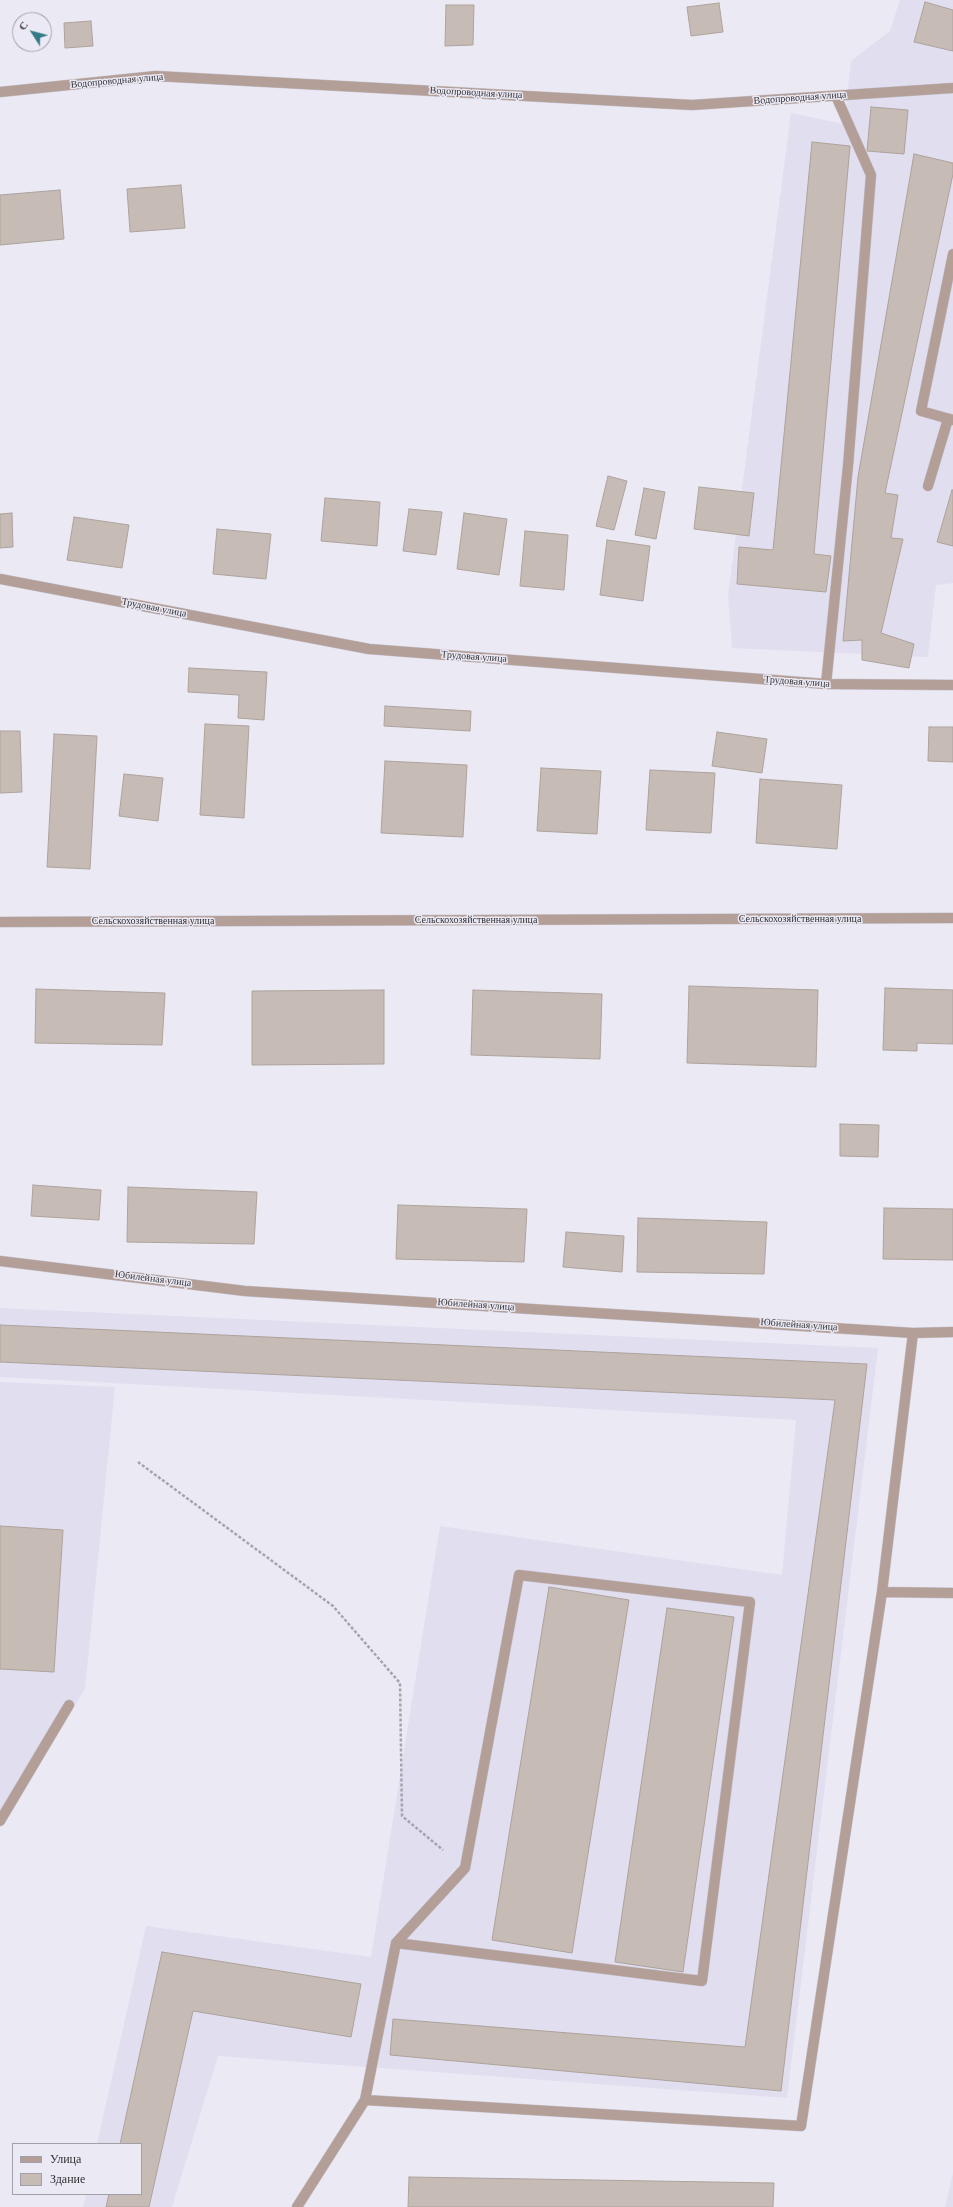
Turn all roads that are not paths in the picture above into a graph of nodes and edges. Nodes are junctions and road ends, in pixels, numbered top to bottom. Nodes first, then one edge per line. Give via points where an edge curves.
1 (953, 88) edge
2 (0, 92) edge
3 (836, 96) junction
4 (953, 254) edge
5 (950, 419) edge
6 (928, 486) dead end
7 (0, 579) edge
8 (826, 684) junction
9 (953, 685) edge
10 (953, 918) edge
11 (0, 922) edge
12 (0, 1261) edge
13 (953, 1332) edge
14 (913, 1333) junction
15 (882, 1592) junction
16 (953, 1593) edge
17 (69, 1705) dead end
18 (0, 1821) edge
19 (396, 1943) junction
20 (365, 2100) junction
21 (297, 2207) edge

1 - 3 street, Водопроводная улица
2 - 3 street, Водопроводная улица via 156,76 692,105
3 - 8 street via 871,175 848,466
4 - 5 street via 921,411
5 - 6 street
7 - 8 street, Трудовая улица via 369,648
8 - 9 street, Трудовая улица
10 - 11 street, Сельскохозяйственная улица
12 - 14 street, Юбилейная улица via 245,1291
13 - 14 street, Юбилейная улица
14 - 15 street
15 - 16 street
15 - 20 street via 801,2126
17 - 18 street
19 - 19 street via 702,1981 750,1602 518,1575 465,1868
19 - 20 street
20 - 21 street

